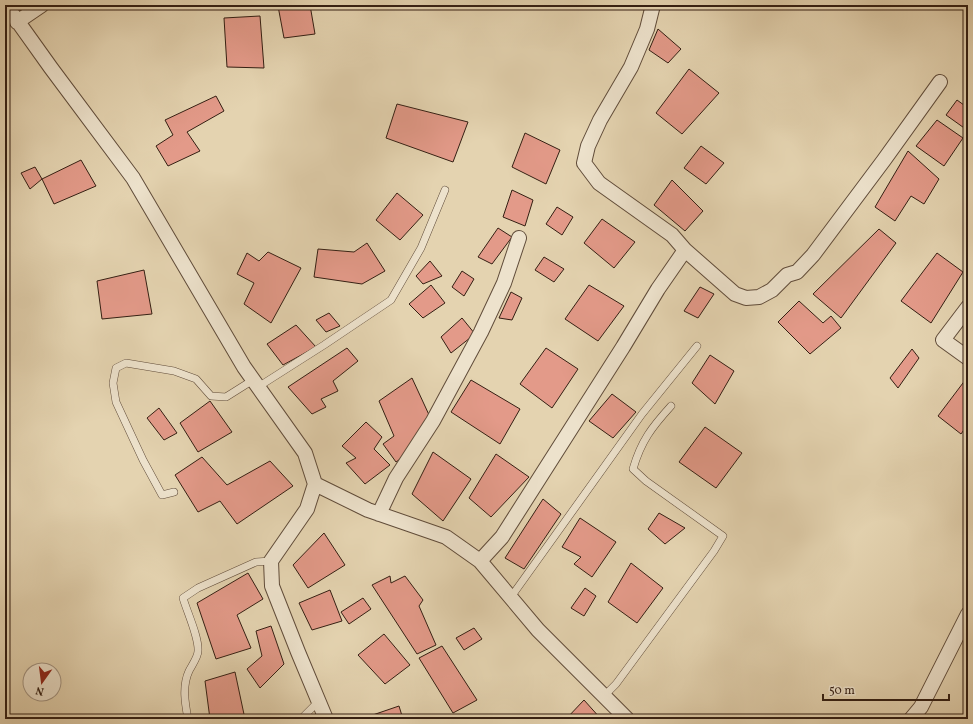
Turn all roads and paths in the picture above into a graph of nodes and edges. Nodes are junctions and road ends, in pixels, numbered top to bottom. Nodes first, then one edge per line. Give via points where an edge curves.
1 (6, 5) edge
2 (42, 5) edge
3 (653, 5) edge
4 (17, 22) junction
5 (940, 82) dead end
6 (445, 190) dead end
7 (519, 238) dead end
8 (685, 250) junction
9 (968, 307) edge
10 (697, 346) dead end
11 (968, 358) edge
12 (255, 383) junction
13 (671, 406) dead end
14 (315, 484) junction
15 (174, 492) dead end
16 (379, 514) junction
17 (480, 560) junction
18 (271, 561) junction
19 (511, 597) junction
20 (968, 614) edge
21 (604, 696) junction
22 (319, 701) junction
23 (916, 718) edge
24 (188, 719) edge
25 (301, 719) edge
26 (326, 719) edge
27 (627, 719) edge

1 - 4 street
2 - 4 street
3 - 8 street via 647,29 631,67 600,120 588,146 584,163 599,183 672,235
4 - 12 street via 132,178
5 - 8 street via 813,256 797,272 787,275 772,290 759,297 746,298 735,294
6 - 12 lane via 421,248 391,300 324,346
7 - 16 street via 504,283 481,332 433,421 396,478
8 - 17 street via 502,537
9 - 11 street via 943,340
10 - 19 lane via 642,414
12 - 14 street via 305,453
12 - 15 lane via 226,397 211,396 196,379 174,371 126,363 116,368 116,402 162,495
13 - 21 lane via 652,426 633,469 723,536 616,684
14 - 16 street
14 - 18 street via 307,508
16 - 17 street via 446,537
17 - 19 street
18 - 22 street via 272,586
18 - 24 lane via 256,562 198,588 183,598 199,652 184,687
19 - 21 street via 538,630
20 - 23 street
21 - 27 street
22 - 25 lane
22 - 26 street

